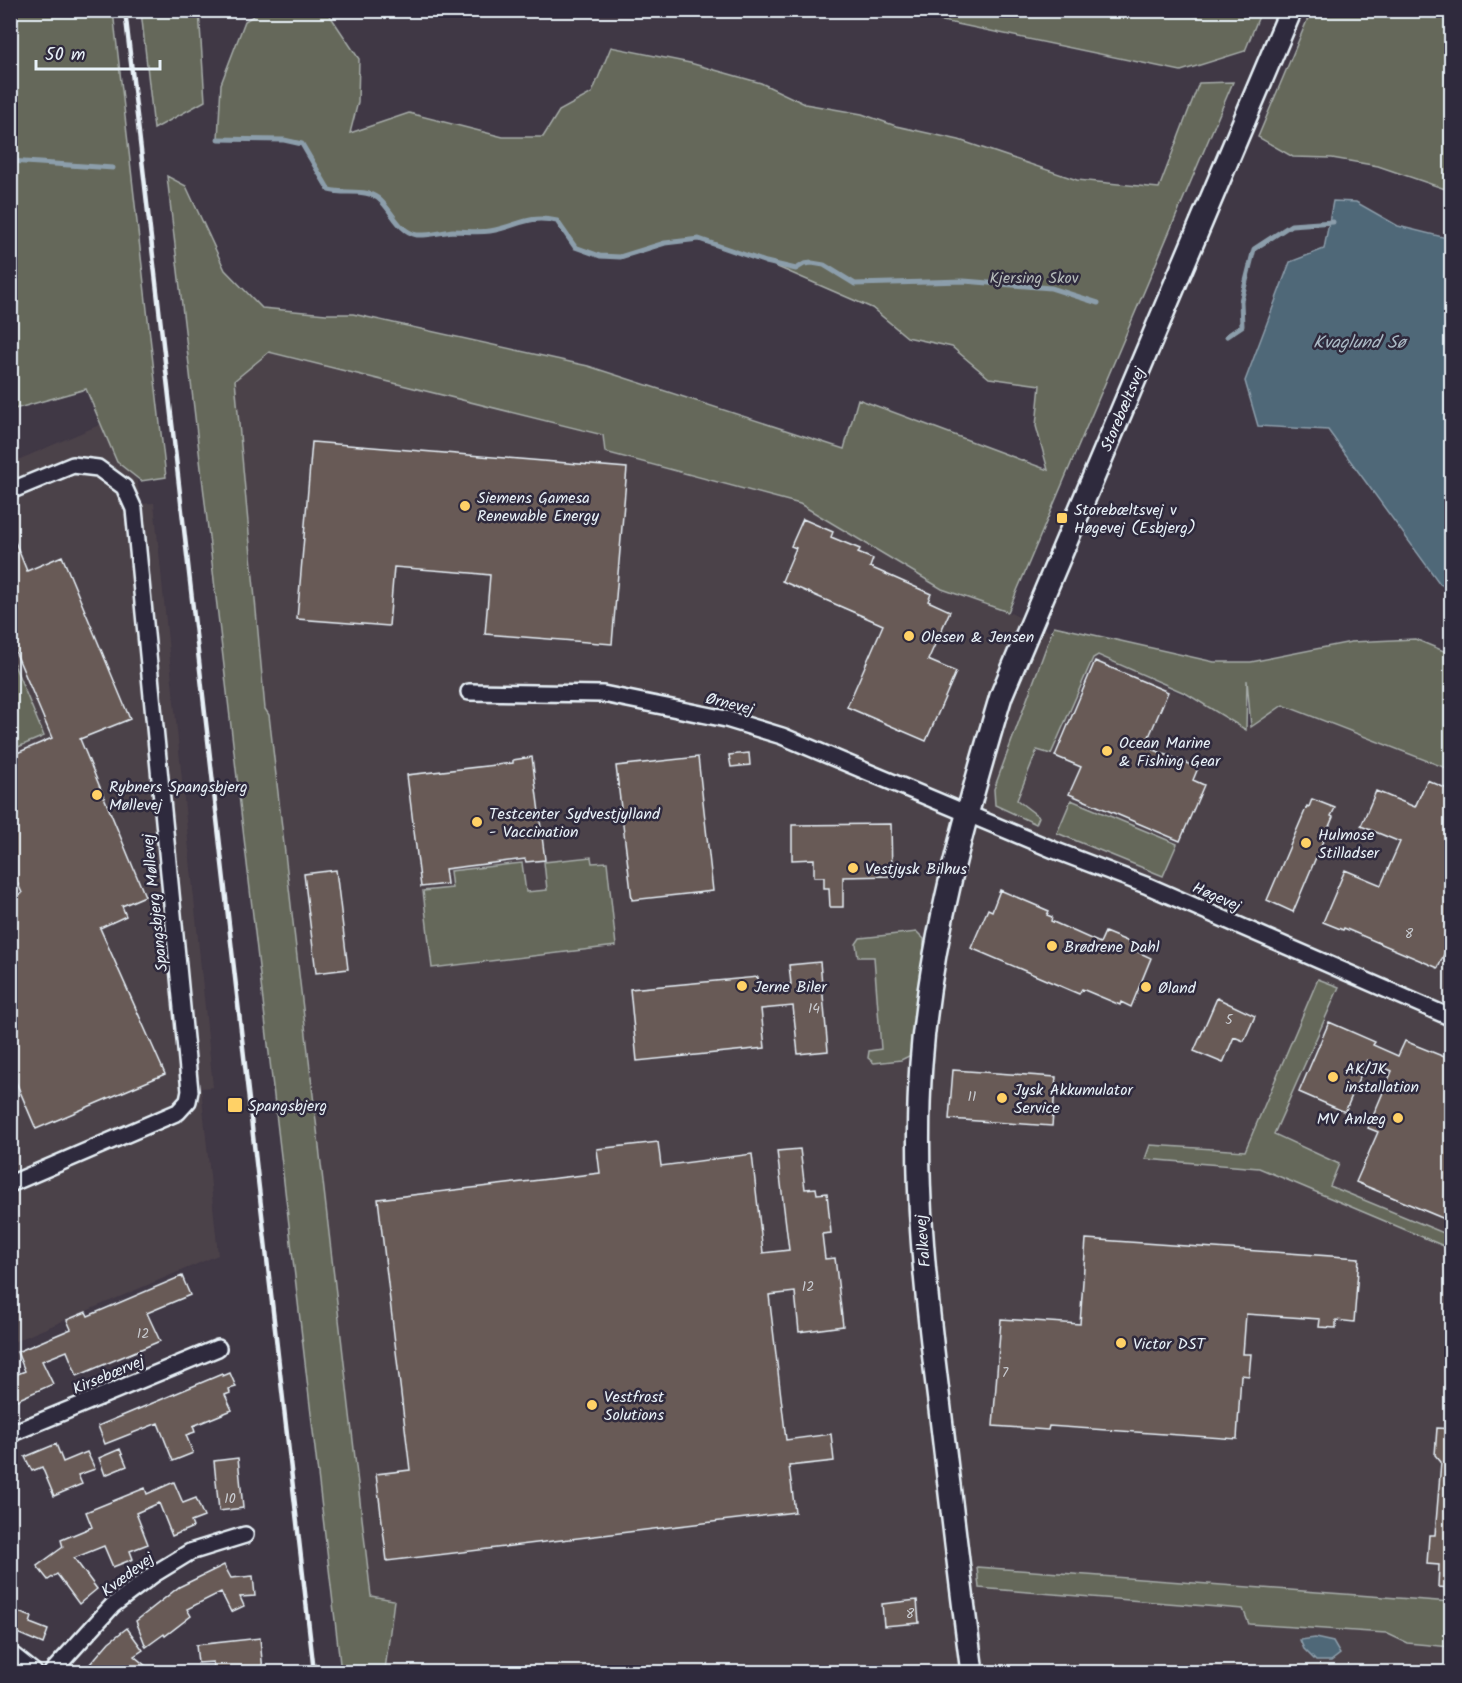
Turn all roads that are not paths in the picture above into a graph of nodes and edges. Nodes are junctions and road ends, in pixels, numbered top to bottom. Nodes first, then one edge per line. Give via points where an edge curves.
1 (1291, 10) edge
2 (10, 491) edge
3 (469, 692) dead end
4 (967, 812) junction
5 (1452, 1018) edge
6 (10, 1184) edge
7 (219, 1348) dead end
8 (10, 1434) edge
9 (245, 1535) dead end
10 (10, 1653) edge
11 (34, 1672) edge
12 (52, 1672) edge
13 (972, 1672) edge

1 - 4 street, Storebæltsvej via 1001,696
2 - 6 street, Spangsbjerg Møllevej via 74,465 98,468 124,487 134,509 190,1091 188,1101 178,1112
3 - 4 street, Ørnevej via 603,694 726,719 782,736
4 - 5 street, Høgevej
4 - 13 street, Falkevej via 932,972 919,1132 920,1221 928,1308
7 - 8 street, Kirsebærvej
9 - 12 street, Kvædevej via 190,1552 154,1574 113,1605
10 - 11 street

